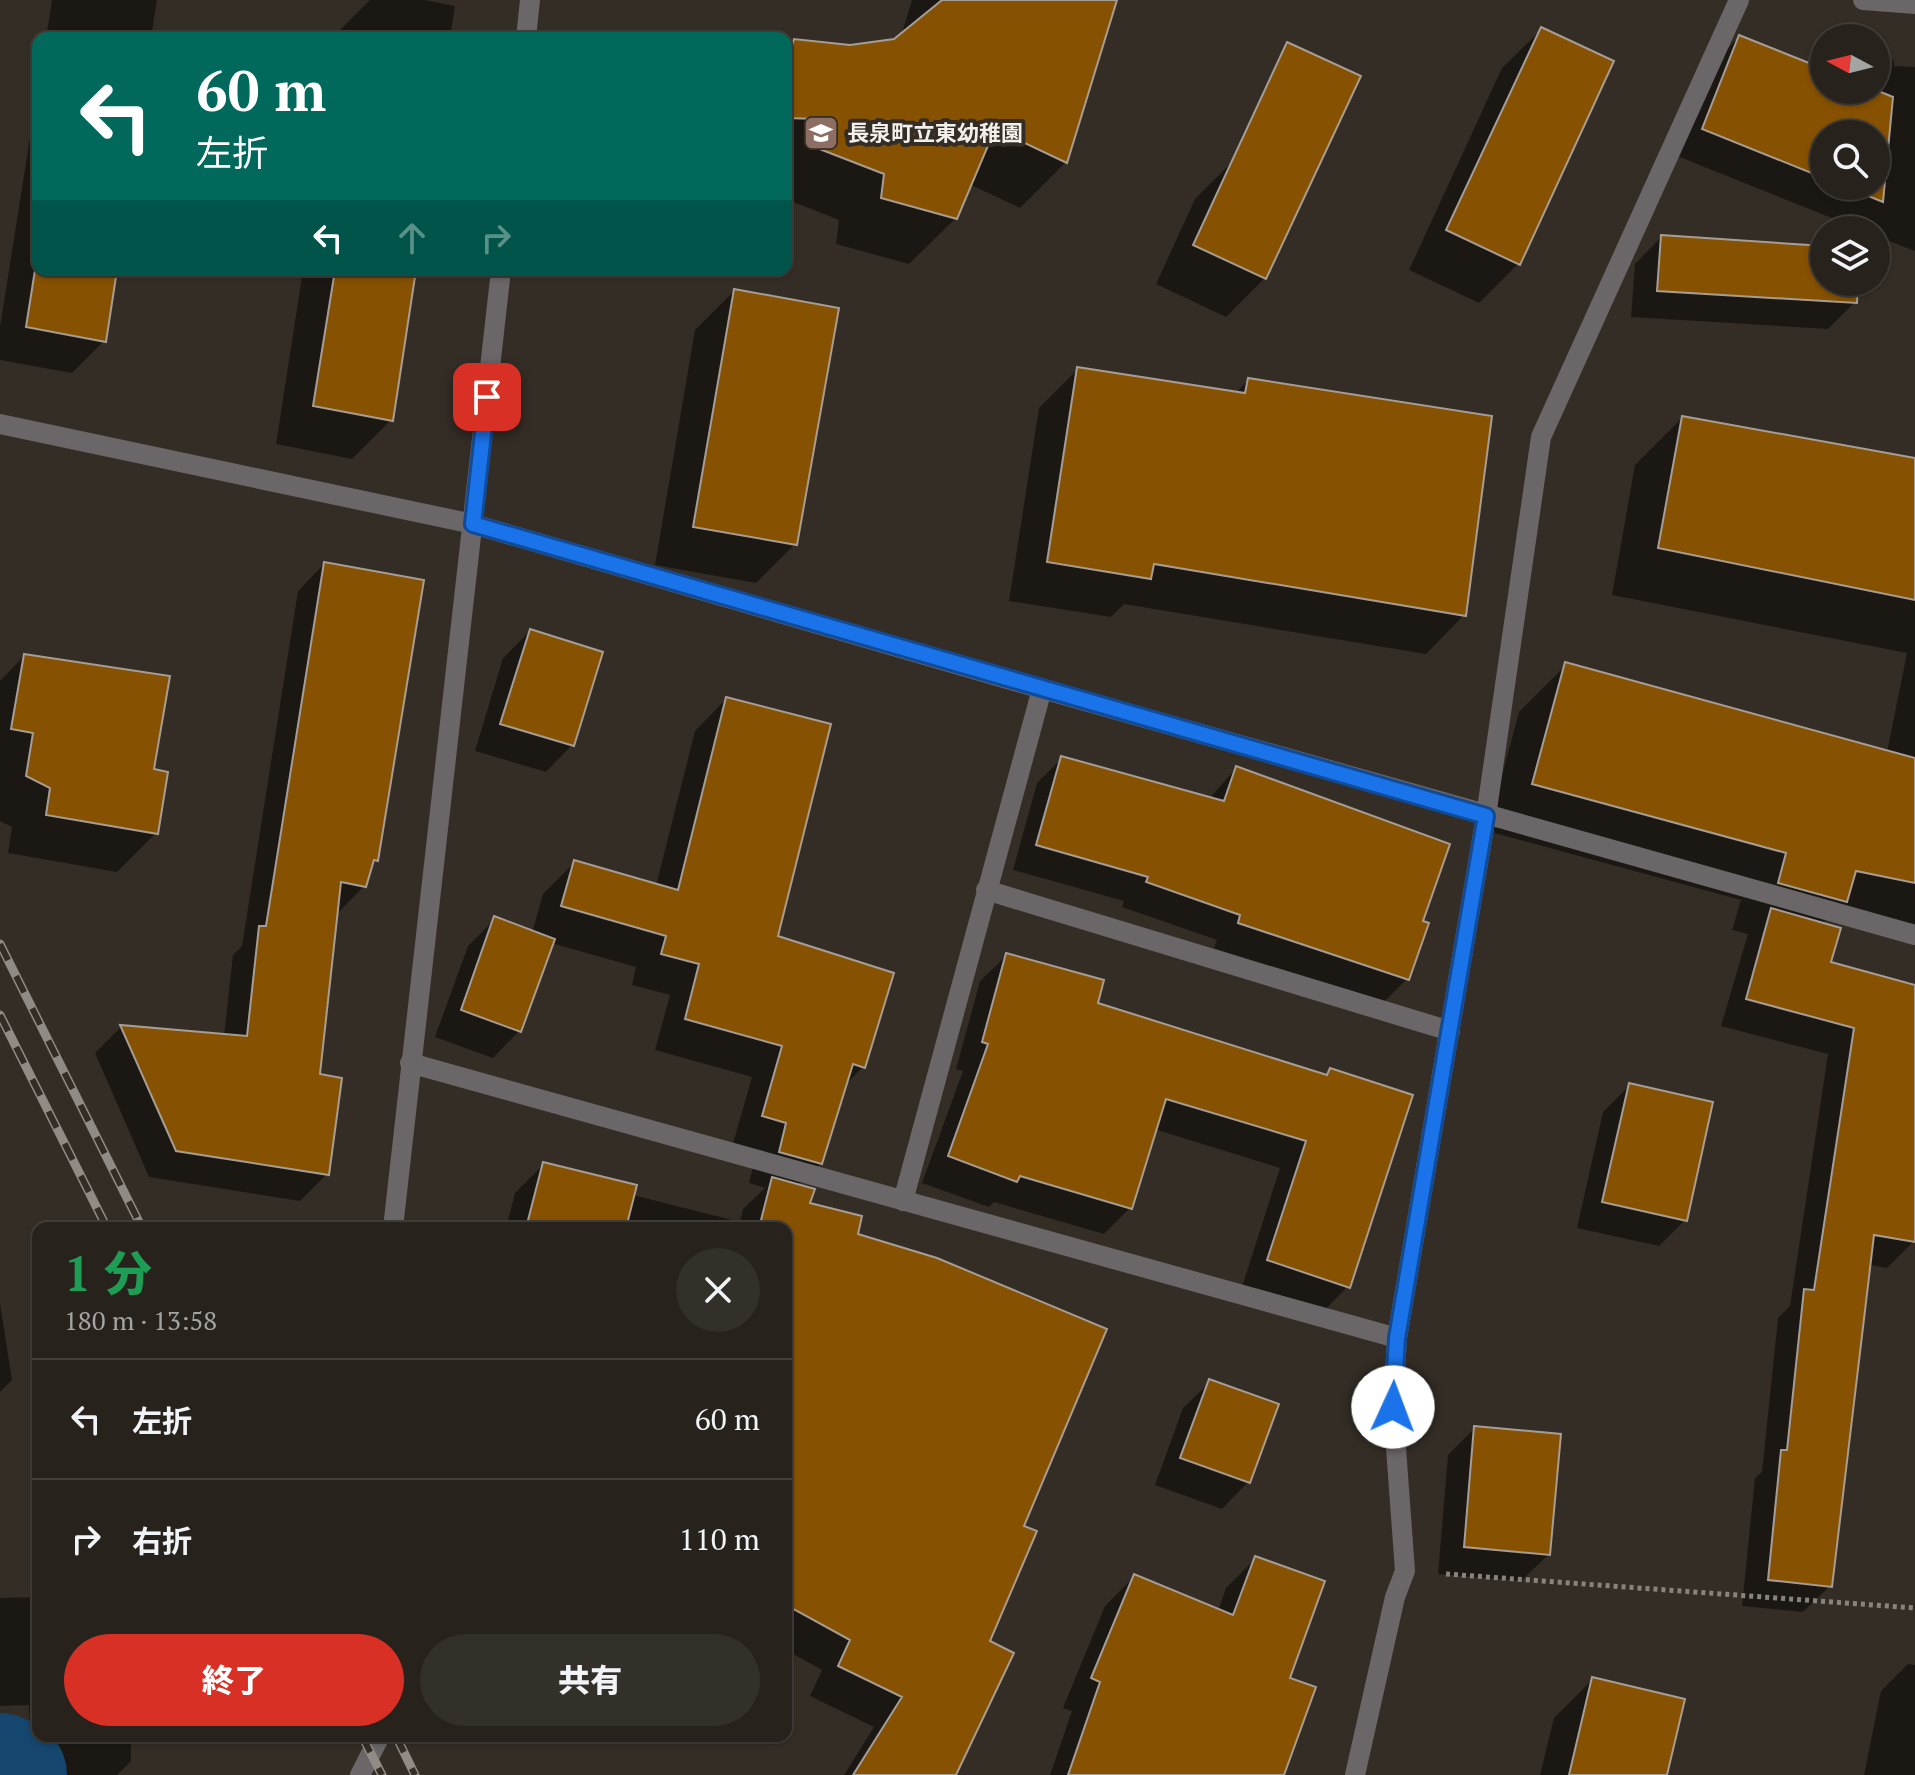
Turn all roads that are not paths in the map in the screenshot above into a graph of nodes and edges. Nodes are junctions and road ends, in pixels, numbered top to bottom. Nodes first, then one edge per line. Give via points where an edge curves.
1 (530, 0) edge
2 (1739, 0) edge
3 (1863, 0) edge
4 (1915, 4) edge
5 (527, 32) edge
6 (500, 276) edge
7 (0, 424) edge
8 (473, 524) junction
9 (1042, 689) junction
10 (1486, 816) junction
11 (986, 890) junction
12 (1915, 935) edge
13 (1450, 1031) junction
14 (410, 1063) junction
15 (903, 1201) junction
16 (394, 1222) edge
17 (1397, 1338) junction
18 (377, 1742) edge
19 (360, 1775) edge
20 (1355, 1775) edge

1 - 5 street
2 - 10 street via 1541,437
3 - 4 street
6 - 8 street
7 - 8 street
8 - 9 street
8 - 14 street
9 - 10 street
9 - 11 street
10 - 12 street
10 - 13 street
11 - 13 street
11 - 15 street
13 - 17 street
14 - 15 street
14 - 16 street
15 - 17 street
17 - 20 street via 1393,1407 1405,1571
18 - 19 street

